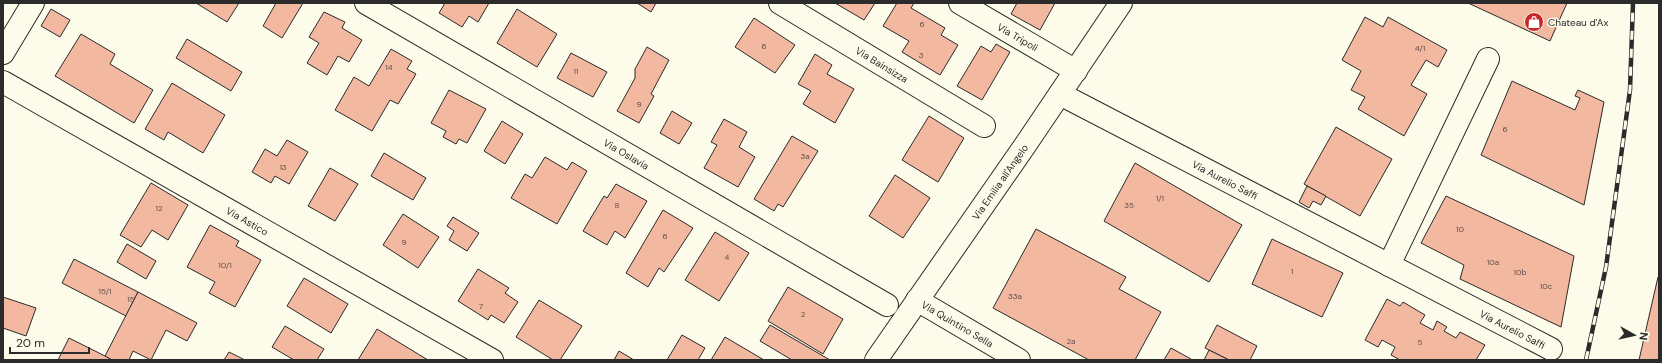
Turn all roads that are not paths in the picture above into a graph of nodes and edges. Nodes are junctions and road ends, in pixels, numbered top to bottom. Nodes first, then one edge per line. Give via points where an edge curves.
1 (33, 3) edge
2 (366, 3) edge
3 (780, 3) edge
4 (960, 3) edge
5 (1121, 3) edge
6 (3, 53) edge
7 (1488, 59) dead end
8 (1076, 71) junction
9 (3, 82) edge
10 (1060, 94) junction
11 (984, 126) dead end
12 (1389, 265) junction
13 (917, 300) junction
14 (887, 305) dead end
15 (1551, 349) dead end
16 (492, 360) edge
17 (876, 360) edge
18 (1019, 360) edge

1 - 6 street
2 - 14 street, Via Oslavia
3 - 11 street, Via Bainsizza
4 - 8 street, Via Tripoli
5 - 8 street, Via Emilia all'Angelo
7 - 12 street
8 - 10 street, Via Emilia all'Angelo
9 - 16 street, Via Astico
10 - 12 street, Via Aurelio Saffi
10 - 13 street, Via Emilia all'Angelo
12 - 15 street, Via Aurelio Saffi
13 - 17 street, Via Emilia all'Angelo
13 - 18 street, Via Quintino Sella

